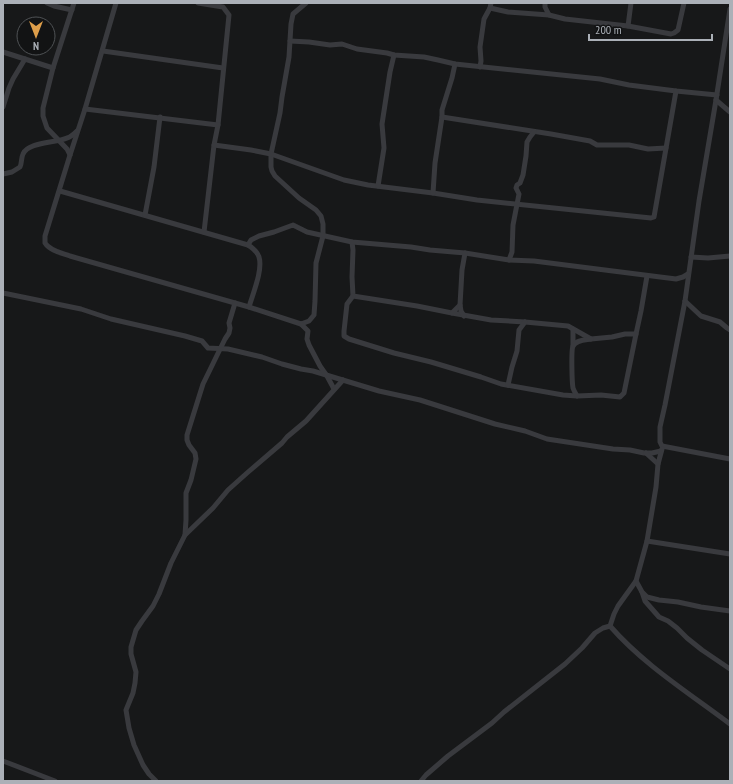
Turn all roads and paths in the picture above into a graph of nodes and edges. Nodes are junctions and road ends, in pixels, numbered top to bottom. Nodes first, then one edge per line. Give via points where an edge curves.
1 (47, 3) edge
2 (74, 3) edge
3 (116, 3) edge
4 (198, 3) edge
5 (306, 3) edge
6 (545, 3) edge
7 (631, 3) edge
8 (684, 3) edge
9 (490, 5) edge
10 (72, 10) junction
11 (730, 10) edge
12 (549, 15) junction
13 (628, 26) junction
14 (290, 41) junction
15 (103, 51) junction
16 (3, 52) edge
17 (394, 55) junction
18 (25, 59) junction
19 (455, 64) junction
20 (480, 67) junction
21 (53, 68) junction
22 (223, 68) junction
23 (676, 91) junction
24 (716, 97) junction
25 (3, 107) edge
26 (85, 109) junction
27 (730, 111) edge
28 (442, 117) junction
29 (160, 118) junction
30 (218, 125) junction
31 (78, 130) junction
32 (534, 132) junction
33 (59, 140) junction
34 (214, 145) junction
35 (666, 148) junction
36 (271, 154) junction
37 (70, 155) junction
38 (3, 174) edge
39 (378, 186) junction
40 (60, 191) junction
41 (433, 193) junction
42 (518, 203) junction
43 (145, 215) junction
44 (204, 232) junction
45 (323, 236) junction
46 (352, 242) junction
47 (248, 245) junction
48 (465, 253) junction
49 (730, 256) edge
50 (691, 257) junction
51 (509, 260) junction
52 (688, 274) junction
53 (647, 276) junction
54 (3, 293) edge
55 (353, 296) junction
56 (684, 301) junction
57 (235, 303) junction
58 (460, 304) junction
59 (249, 307) junction
60 (452, 313) junction
61 (464, 316) junction
62 (309, 321) junction
63 (525, 322) junction
64 (302, 324) junction
65 (573, 329) junction
66 (730, 330) edge
67 (308, 331) junction
68 (636, 334) junction
69 (591, 339) junction
70 (573, 346) junction
71 (220, 348) junction
72 (327, 376) junction
73 (343, 380) junction
74 (508, 385) junction
75 (573, 387) junction
76 (334, 390) junction
77 (566, 395) junction
78 (577, 396) junction
79 (662, 449) junction
80 (646, 453) junction
81 (730, 459) edge
82 (658, 464) junction
83 (185, 535) junction
84 (647, 541) junction
85 (730, 554) edge
86 (636, 581) junction
87 (642, 592) junction
88 (730, 612) edge
89 (610, 626) junction
90 (730, 669) edge
91 (730, 724) edge
92 (3, 761) edge
93 (43, 779) edge
94 (55, 781) edge
95 (156, 781) edge
96 (421, 781) edge

1 - 10 street
2 - 10 street
3 - 15 street
4 - 22 street via 223,7 229,15
5 - 14 street via 293,14
6 - 12 street
7 - 13 street
8 - 13 street via 678,30 674,34
9 - 12 street via 508,12
9 - 20 street via 484,19
10 - 21 street
11 - 24 street
12 - 13 street
14 - 17 street via 342,44
14 - 36 street via 280,113
15 - 22 street
15 - 26 street
16 - 18 street
17 - 19 street via 424,57
17 - 39 street via 382,124 384,148
18 - 21 street
18 - 25 street via 13,79
19 - 20 street
19 - 28 street
20 - 23 street via 600,79
21 - 33 street via 42,108 48,128
22 - 30 street
23 - 24 street
23 - 35 street
24 - 27 street
24 - 50 street
26 - 29 street
26 - 31 street
28 - 32 street
28 - 41 street
29 - 30 street
29 - 43 street
30 - 34 street
31 - 33 street
31 - 37 street
32 - 35 street via 582,139 597,145
32 - 42 street via 527,142 523,175 516,188 519,194
33 - 37 street
33 - 38 street via 27,150 23,154 20,167
34 - 36 street
34 - 44 street
35 - 42 street via 654,217
36 - 39 street via 344,180
36 - 45 street via 271,167 275,176 321,216
37 - 40 street
39 - 41 street
40 - 43 street
40 - 57 street via 45,236 44,243 47,247 70,256
41 - 42 street
42 - 51 street
43 - 44 street
44 - 47 street
45 - 46 street
45 - 47 street via 293,225 259,236
45 - 62 street via 316,263 314,315
46 - 48 street
46 - 55 street
47 - 59 street via 259,257 259,269
48 - 51 street
48 - 58 street
49 - 50 street
50 - 52 street
51 - 53 street
52 - 53 street via 678,280
52 - 56 street
53 - 68 street
54 - 71 street via 82,309 111,319 202,341 208,348
55 - 60 street
55 - 74 street via 347,304 344,336
56 - 66 street via 701,316 720,322
56 - 79 street via 660,427
57 - 59 street
57 - 71 street via 229,333
58 - 60 street
58 - 61 street
59 - 64 street
60 - 61 street
61 - 63 street
62 - 64 street
62 - 67 street
63 - 65 street via 568,326
63 - 74 street via 519,330 517,351
64 - 67 street
65 - 69 street
65 - 70 street
67 - 72 street via 306,339
68 - 69 street
68 - 78 street via 624,393 620,397
69 - 70 street
70 - 75 street
71 - 72 street
71 - 83 street via 203,384 187,435 196,459 186,493
72 - 73 street
72 - 76 street
73 - 76 street
73 - 80 street via 420,400 547,439
74 - 77 street
75 - 77 street
75 - 78 street
76 - 83 street via 306,421 228,490
77 - 78 street
79 - 80 street
79 - 81 street
79 - 82 street
80 - 82 street
82 - 84 street
83 - 95 street via 153,606 136,630 131,647 136,678 126,710 129,728 143,765
84 - 85 street
84 - 86 street
86 - 87 street
86 - 89 street via 618,606
87 - 88 street via 647,597 659,600
87 - 90 street via 645,602 659,617 668,621 702,650
89 - 91 street via 656,670
89 - 96 street via 595,633 565,664 448,756
92 - 93 street
93 - 94 street

